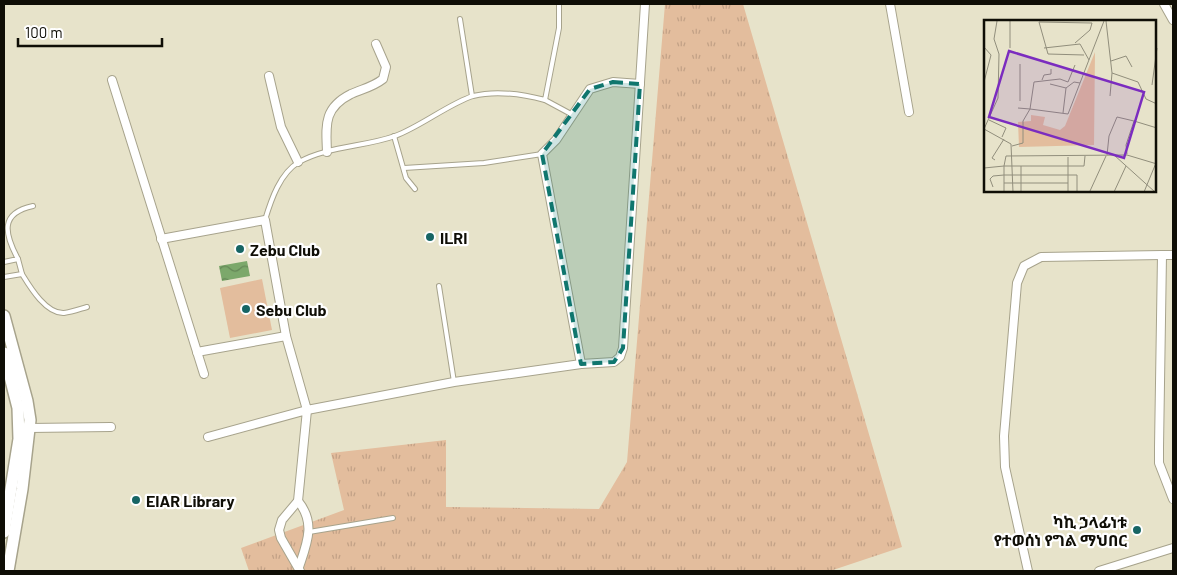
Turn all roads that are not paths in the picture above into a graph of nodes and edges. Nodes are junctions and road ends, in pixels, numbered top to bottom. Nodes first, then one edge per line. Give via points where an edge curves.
1 (559, 4) edge
2 (645, 4) edge
3 (890, 4) edge
4 (1164, 4) edge
5 (460, 19) dead end
6 (1173, 20) edge
7 (376, 44) dead end
8 (269, 76) dead end
9 (112, 80) dead end
10 (640, 84) junction
11 (472, 96) junction
12 (544, 100) junction
13 (909, 112) dead end
14 (571, 114) junction
15 (394, 136) junction
16 (328, 152) junction
17 (542, 154) junction
18 (298, 162) junction
19 (404, 168) junction
20 (415, 189) dead end
21 (33, 206) dead end
22 (265, 220) junction
23 (162, 239) junction
24 (1162, 255) junction
25 (1173, 255) edge
26 (18, 259) junction
27 (4, 262) edge
28 (22, 274) junction
29 (4, 277) edge
30 (439, 286) dead end
31 (87, 307) dead end
32 (4, 316) edge
33 (286, 336) junction
34 (197, 352) junction
35 (4, 353) edge
36 (580, 364) junction
37 (204, 374) dead end
38 (454, 382) junction
39 (307, 410) junction
40 (111, 427) dead end
41 (29, 428) junction
42 (208, 436) dead end
43 (1173, 499) edge
44 (298, 501) junction
45 (393, 518) dead end
46 (4, 532) edge
47 (309, 532) junction
48 (1173, 548) edge
49 (299, 569) edge
50 (8, 571) edge
51 (1028, 571) edge
52 (1099, 571) edge

1 - 12 lane via 559,28
2 - 10 street
3 - 13 street
4 - 6 street
5 - 11 lane
7 - 16 street via 386,67 383,79 374,86 350,94 333,108 326,121
8 - 18 street via 281,127
9 - 23 street
10 - 14 street via 613,82 590,89
10 - 36 street via 623,348 620,358 614,362
11 - 12 lane via 522,94
11 - 15 lane
12 - 14 lane
14 - 17 street via 556,140
15 - 16 lane
15 - 19 lane
16 - 18 lane
17 - 19 lane via 484,163
17 - 36 street
18 - 22 lane via 277,189
19 - 20 lane via 410,186
21 - 26 lane via 14,213 5,222 4,229
22 - 23 street
22 - 33 street
23 - 34 street
24 - 25 street
24 - 43 street via 1159,463
24 - 51 street via 1041,257 1024,266 1017,283 1004,436 1005,467
26 - 27 lane
26 - 28 lane
28 - 29 lane
28 - 31 lane via 31,289 58,312
30 - 38 lane
32 - 41 main road via 27,401
33 - 34 street
33 - 39 street
34 - 37 street
35 - 46 main road via 18,408 19,439
36 - 38 street
38 - 39 street
39 - 42 street
39 - 44 street
40 - 41 street
41 - 50 main road
44 - 47 street via 307,515
44 - 49 street via 282,520 279,530
45 - 47 lane
47 - 49 street
48 - 52 street

